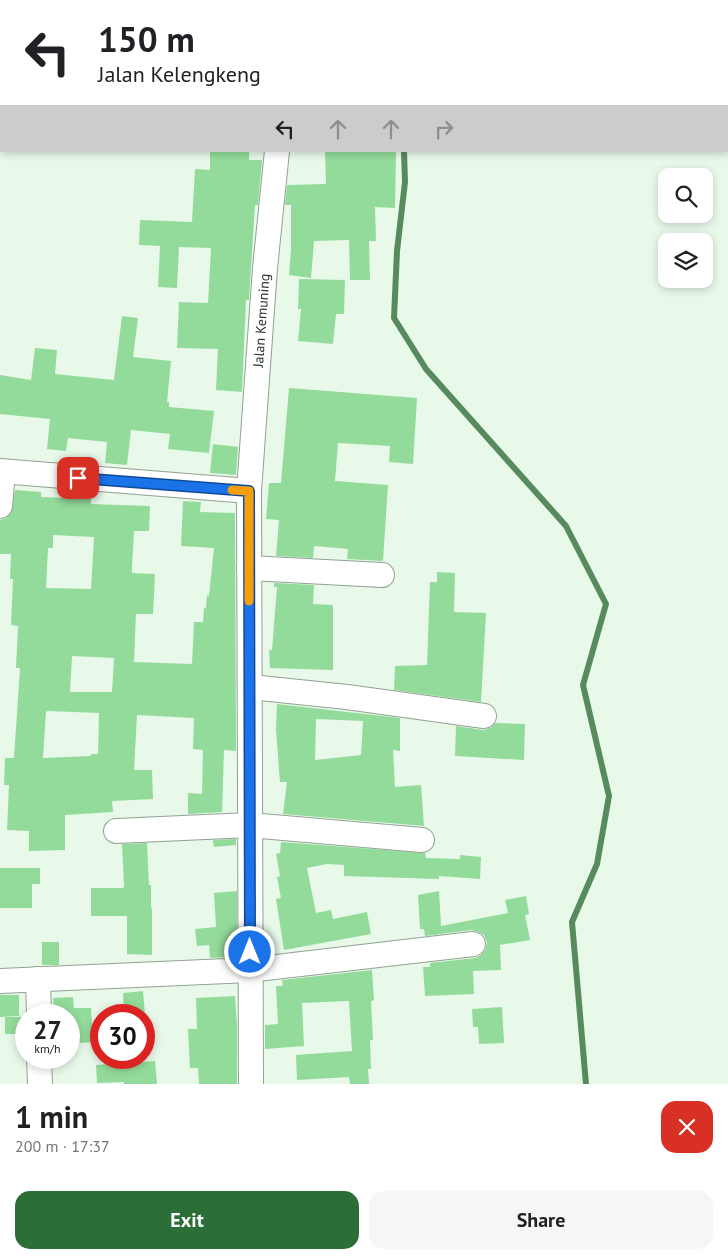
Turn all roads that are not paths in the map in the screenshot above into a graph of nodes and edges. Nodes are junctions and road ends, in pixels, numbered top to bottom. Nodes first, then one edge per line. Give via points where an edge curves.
1 (277, 152) edge
2 (1, 472) edge
3 (249, 491) junction
4 (0, 506) edge
5 (249, 568) junction
6 (382, 575) dead end
7 (250, 687) junction
8 (484, 716) dead end
9 (250, 826) junction
10 (116, 831) dead end
11 (422, 840) dead end
12 (473, 944) dead end
13 (250, 970) junction
14 (38, 979) junction
15 (0, 981) edge
16 (39, 1004) edge
17 (39, 1069) edge
18 (40, 1084) edge
19 (251, 1084) edge

1 - 3 street, Jalan Kemuning
2 - 3 street
2 - 4 street
3 - 5 street, Jalan Kemuning
5 - 6 street
5 - 7 street, Jalan Kemuning
7 - 8 street
7 - 9 street, Jalan Kemuning
9 - 10 street
9 - 11 street
9 - 13 street, Jalan Kemuning
12 - 13 street
13 - 14 street
13 - 19 street, Jalan Kemuning
14 - 15 street
14 - 16 street
17 - 18 street

